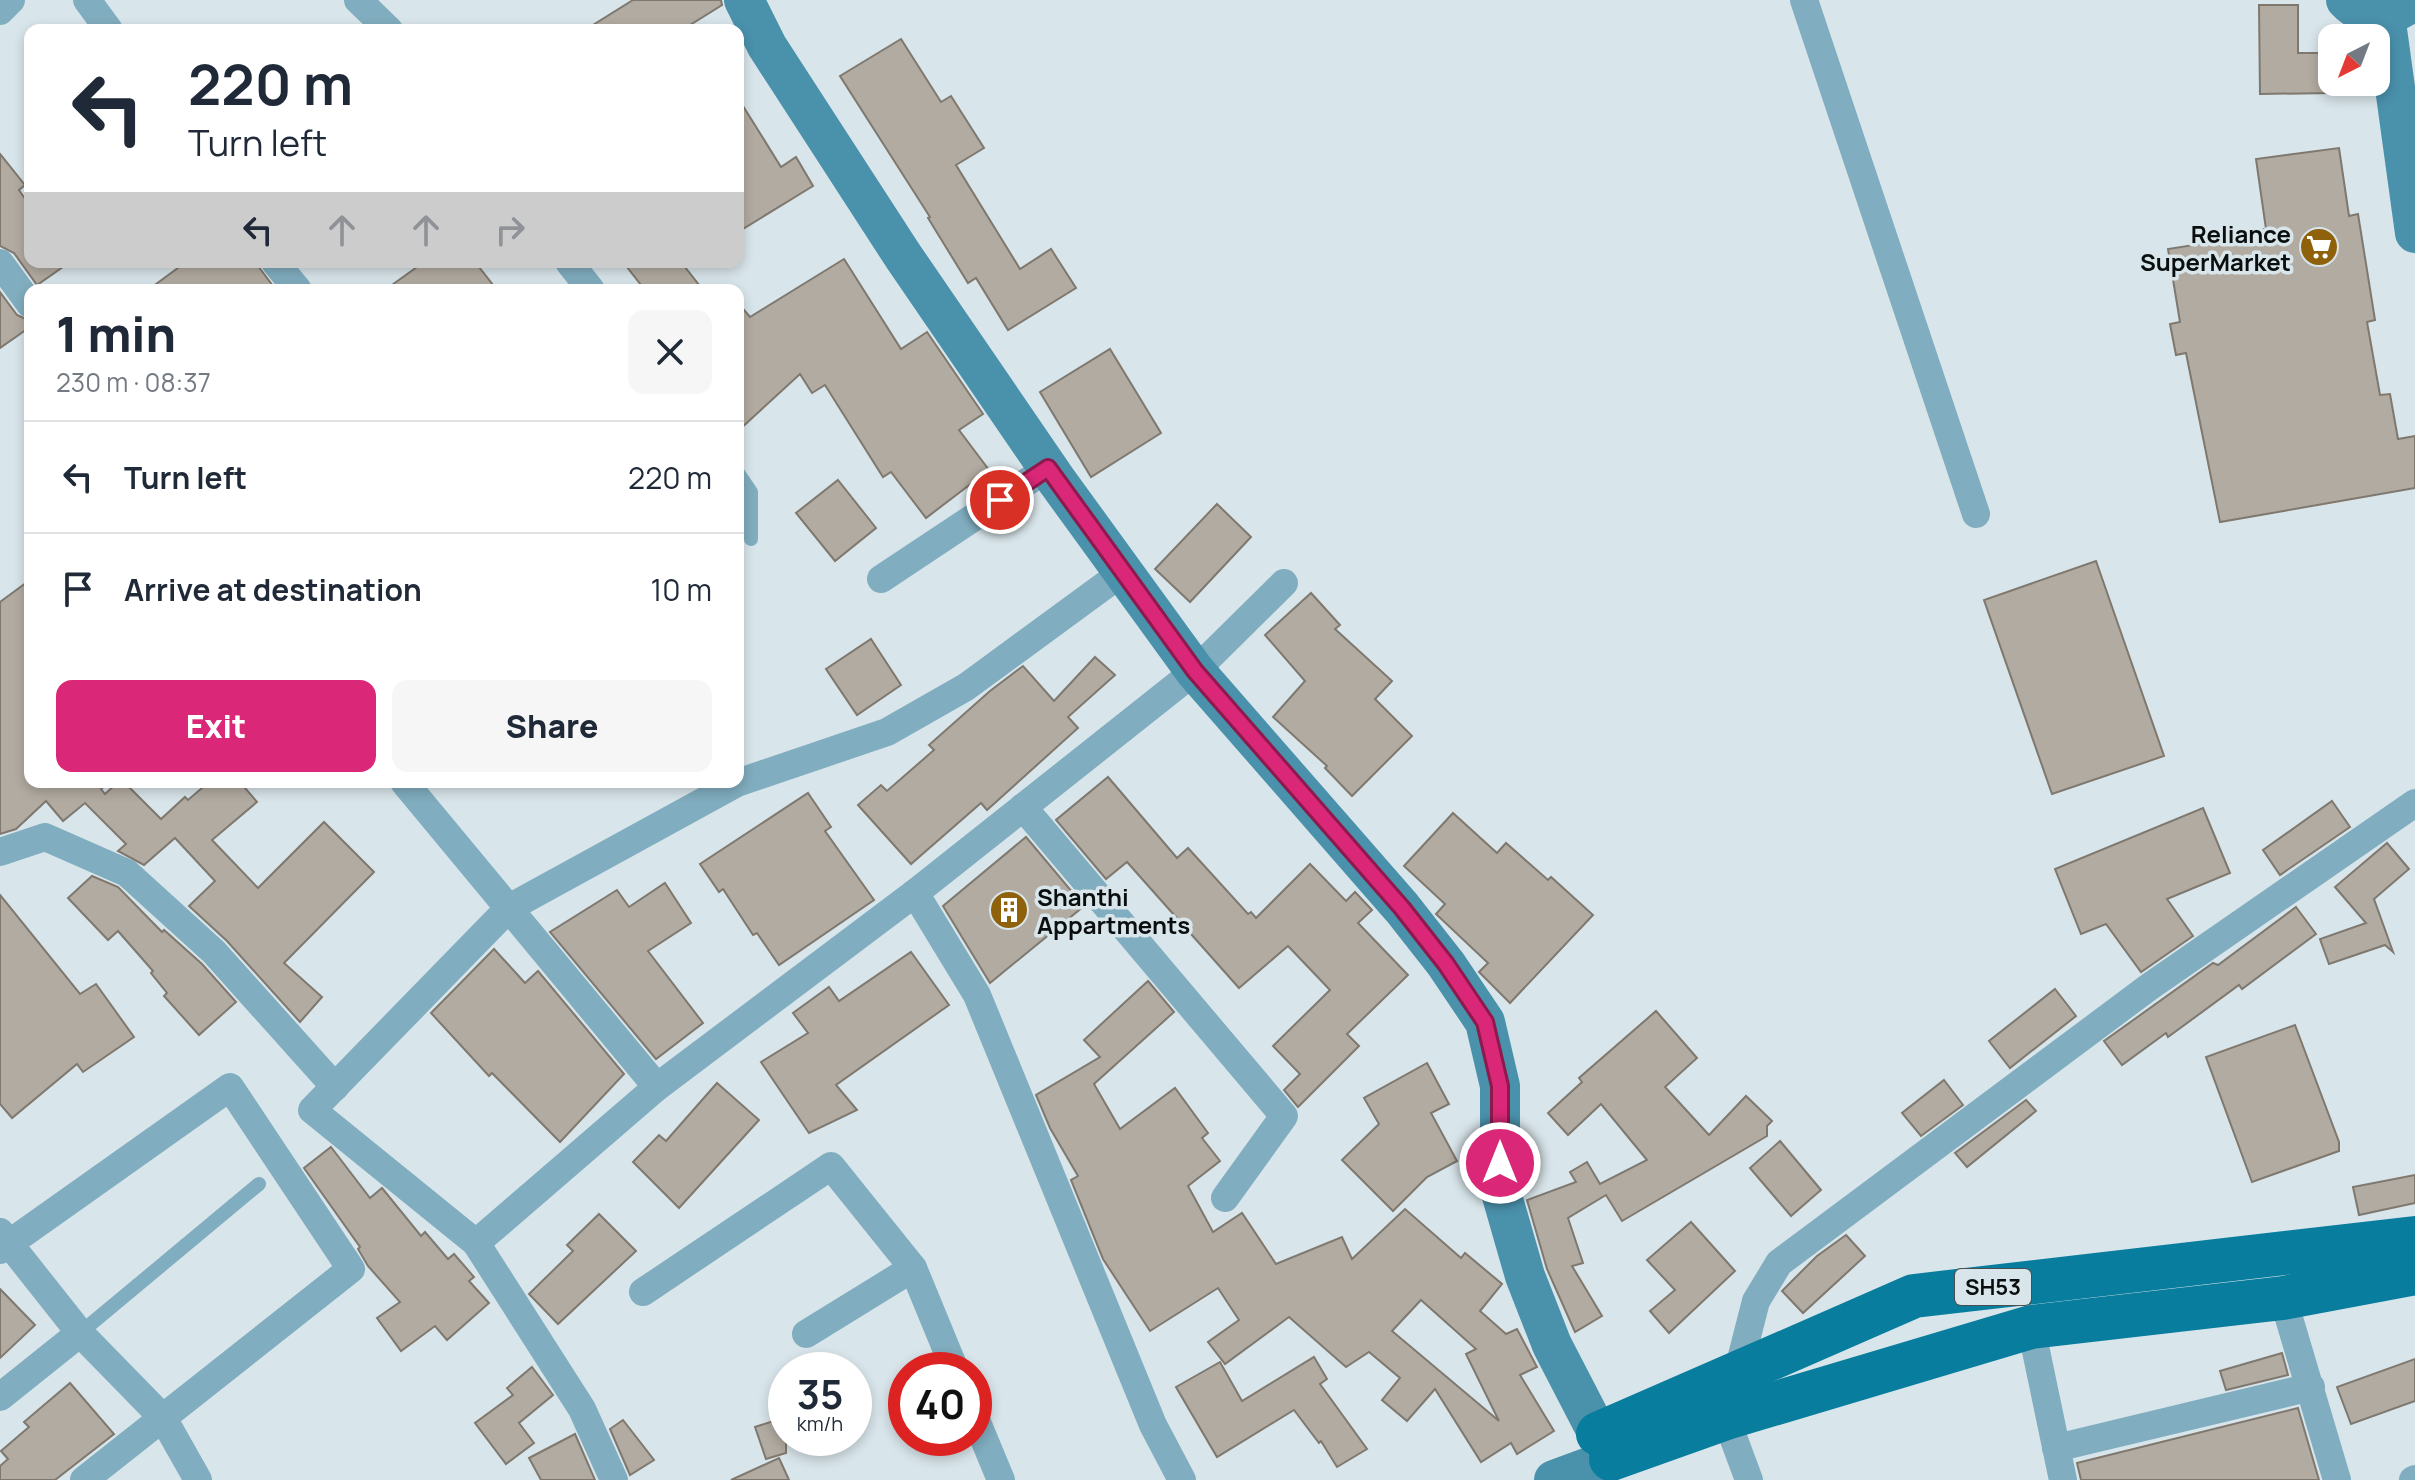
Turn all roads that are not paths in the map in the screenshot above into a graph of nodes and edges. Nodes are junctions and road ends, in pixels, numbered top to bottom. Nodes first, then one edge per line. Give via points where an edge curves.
1 (11, 0) edge
2 (87, 0) edge
3 (358, 0) edge
4 (744, 0) edge
5 (1804, 0) edge
6 (2346, 0) edge
7 (0, 11) edge
8 (2406, 13) edge
9 (105, 24) edge
10 (383, 24) edge
11 (2412, 172) edge
12 (2415, 233) edge
13 (0, 263) edge
14 (280, 268) edge
15 (293, 284) edge
16 (24, 296) edge
17 (1048, 468) junction
18 (744, 482) edge
19 (1976, 514) dead end
20 (751, 539) dead end
21 (1123, 572) junction
22 (881, 579) dead end
23 (1284, 583) dead end
24 (1195, 671) junction
25 (744, 781) edge
26 (409, 788) edge
27 (728, 788) edge
28 (2415, 803) edge
29 (1023, 807) junction
30 (0, 852) edge
31 (915, 893) junction
32 (509, 908) junction
33 (335, 1087) junction
34 (657, 1087) junction
35 (259, 1184) dead end
36 (1225, 1198) dead end
37 (2415, 1238) edge
38 (3, 1242) edge
39 (476, 1243) junction
40 (913, 1268) junction
41 (2415, 1273) edge
42 (643, 1292) dead end
43 (2283, 1298) junction
44 (2031, 1327) junction
45 (80, 1333) junction
46 (806, 1334) dead end
47 (948, 1352) edge
48 (1737, 1373) junction
49 (2311, 1387) junction
50 (0, 1397) edge
51 (163, 1418) junction
52 (1726, 1418) junction
53 (2056, 1448) junction
54 (991, 1456) edge
55 (1600, 1458) edge
56 (84, 1480) edge
57 (198, 1480) edge
58 (614, 1480) edge
59 (1001, 1480) edge
60 (1182, 1480) edge
61 (1554, 1480) edge
62 (1749, 1480) edge
63 (2063, 1480) edge
64 (2337, 1480) edge

1 - 7 street
2 - 9 street
3 - 10 street
4 - 17 street via 767,46 903,256
5 - 19 street
6 - 8 street via 2361,11
8 - 11 street
11 - 12 street
13 - 16 street
14 - 15 street
17 - 21 street
17 - 22 street
18 - 20 lane via 751,492
21 - 24 street
21 - 25 street via 966,687 887,732
23 - 24 street
24 - 29 street
24 - 55 street via 1402,908 1485,1022 1500,1086 1500,1189 1525,1276
26 - 32 street
27 - 32 street
28 - 48 street via 2149,987 1779,1263 1756,1301
29 - 31 street
29 - 36 street via 1284,1116
30 - 33 street via 45,837 127,873 214,952
31 - 34 street
31 - 60 street via 977,995 1136,1383
32 - 33 street
32 - 34 street
33 - 39 street via 312,1110
34 - 39 street
35 - 45 lane
37 - 48 main road, SH53 via 1914,1296
38 - 45 street
38 - 51 street via 230,1087 351,1269
39 - 58 street via 582,1409
40 - 42 street via 831,1166
40 - 46 street
40 - 47 street
41 - 43 main road, SH53
43 - 44 main road, SH53
43 - 49 street
44 - 52 main road, SH53
44 - 53 street
45 - 50 street
45 - 51 street
48 - 52 street
48 - 55 main road, SH53
49 - 53 street
49 - 64 street
51 - 56 street
51 - 57 street
52 - 55 main road, SH53
52 - 62 street
53 - 63 street
54 - 59 street
55 - 61 street

